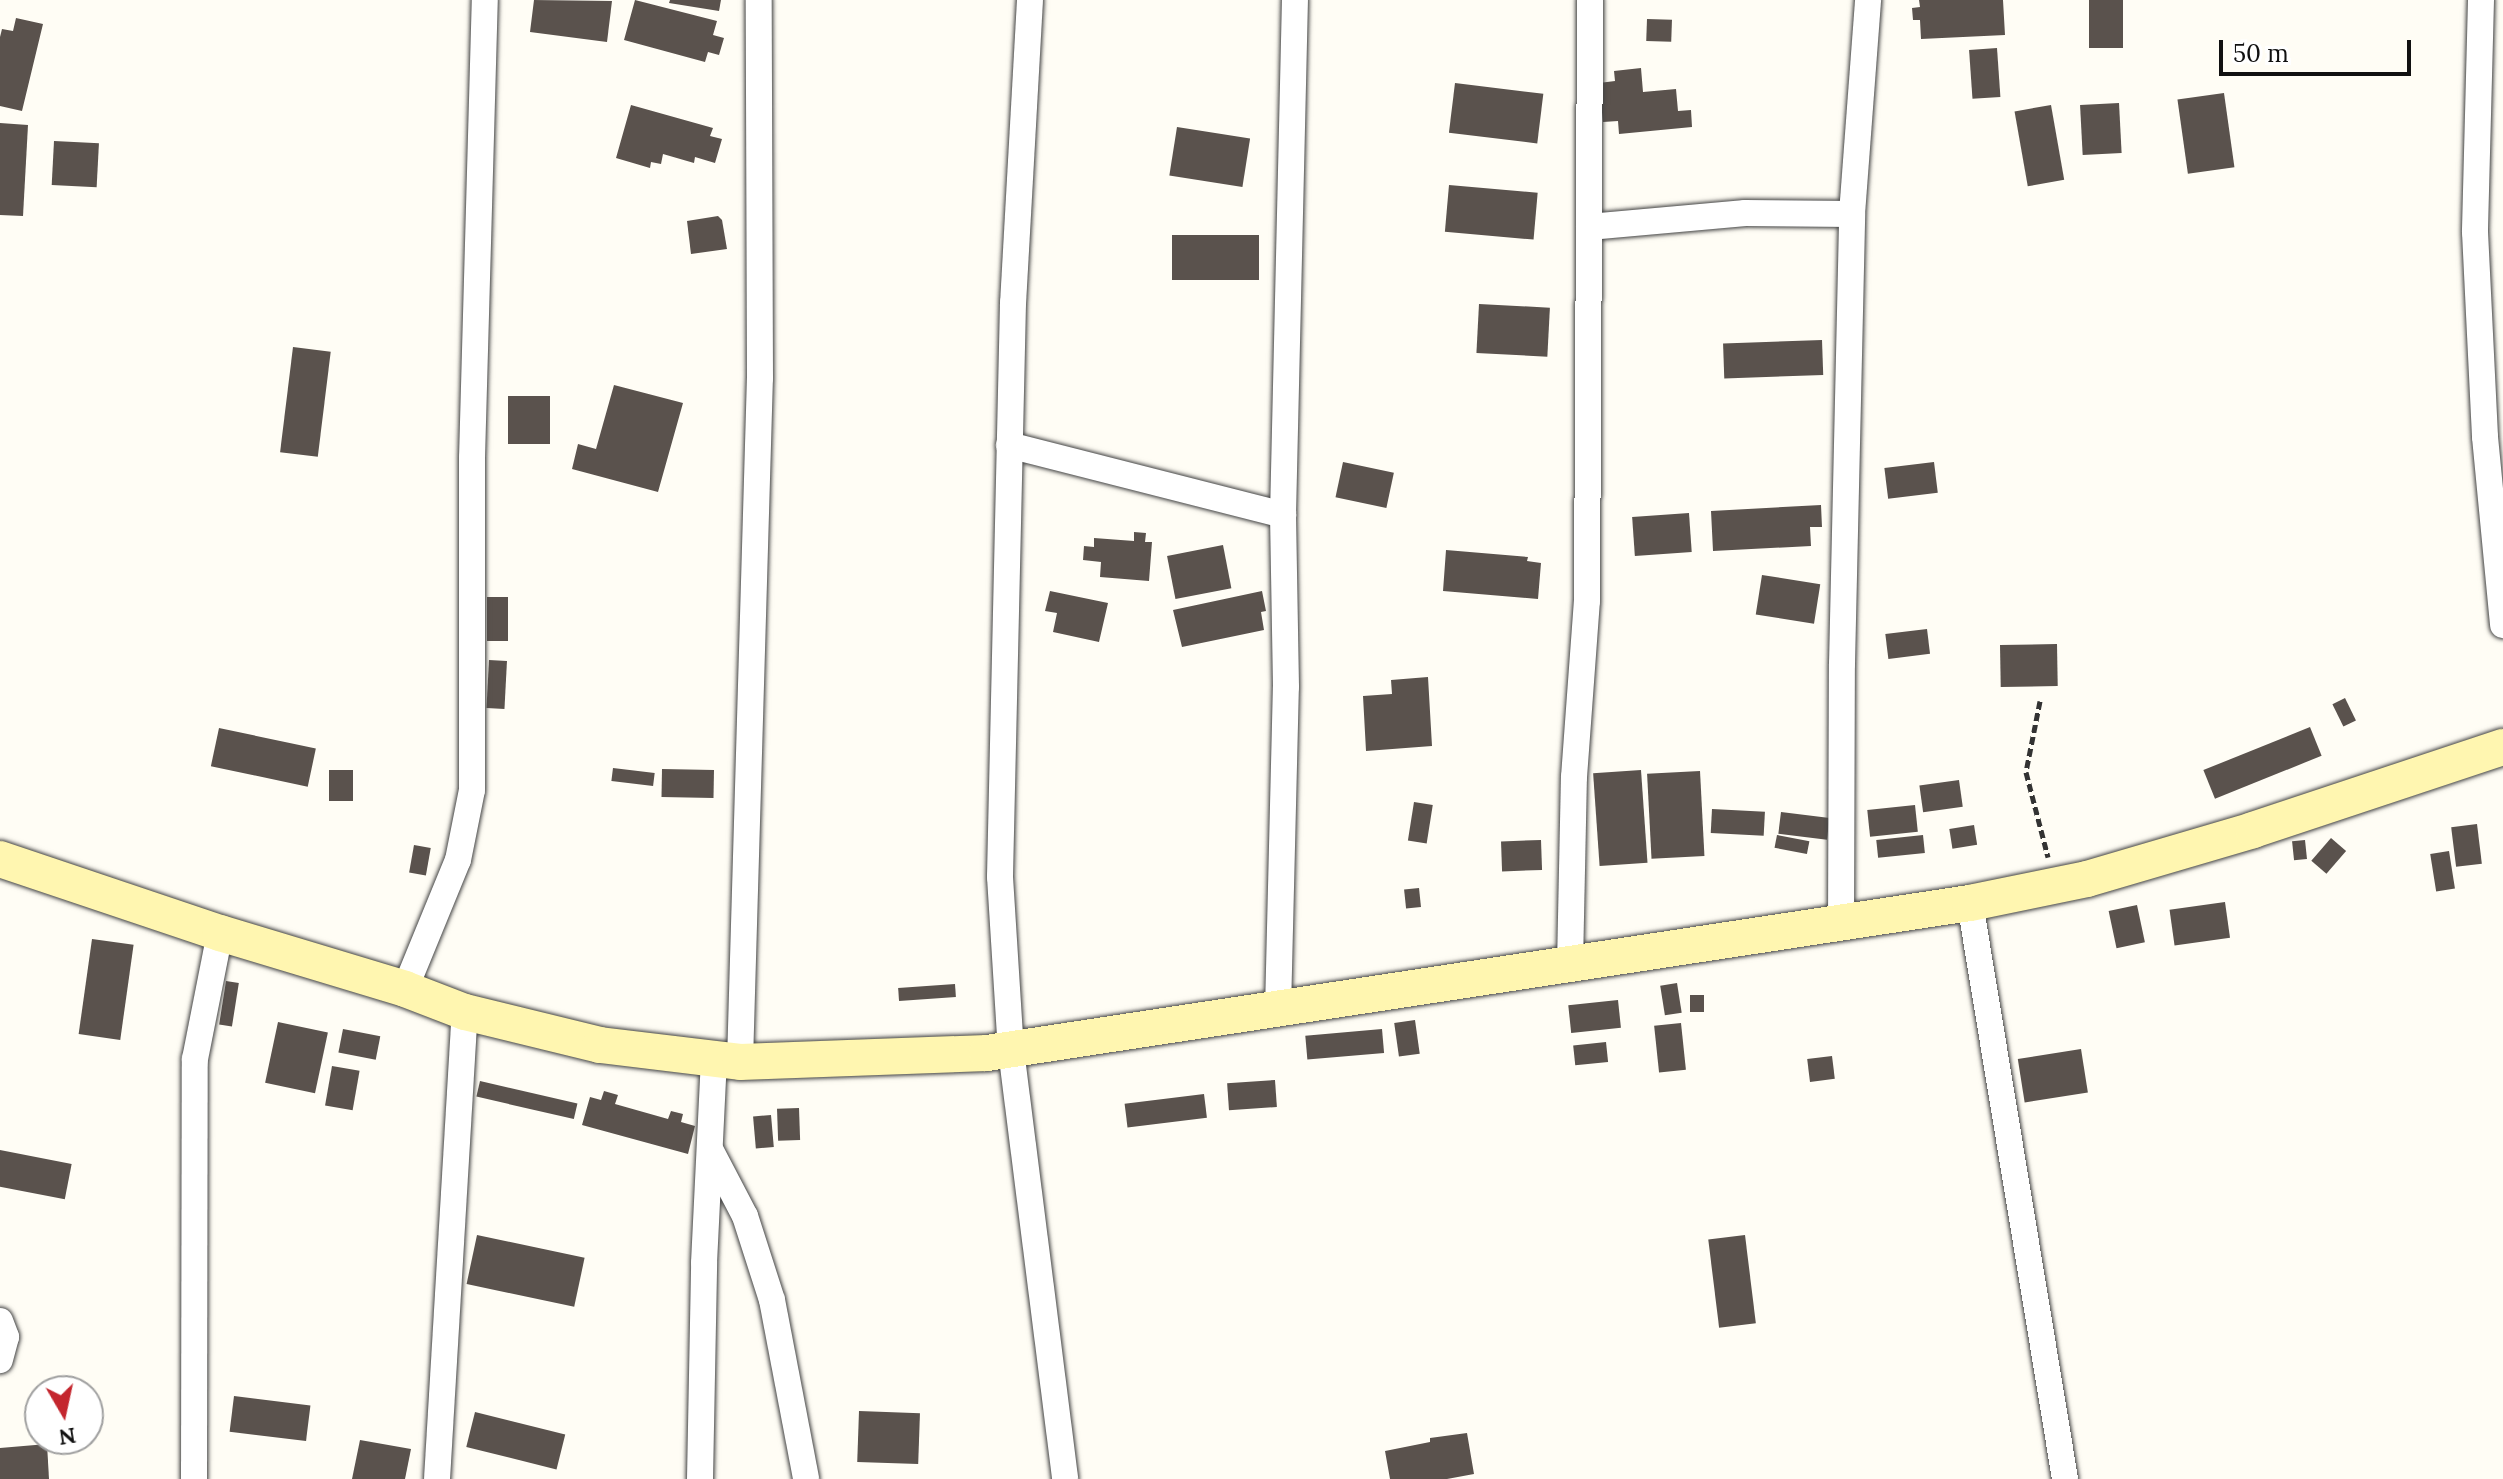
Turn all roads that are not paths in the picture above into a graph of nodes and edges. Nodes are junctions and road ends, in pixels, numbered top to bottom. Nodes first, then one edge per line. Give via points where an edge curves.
1 (485, 0) edge
2 (759, 0) edge
3 (1030, 0) edge
4 (1295, 0) edge
5 (1590, 0) edge
6 (1868, 0) edge
7 (2481, 0) edge
8 (1852, 214) junction
9 (1589, 227) junction
10 (1009, 445) junction
11 (1283, 515) junction
12 (2503, 625) edge
13 (2503, 747) edge
14 (0, 859) edge
15 (1970, 903) junction
16 (1841, 925) junction
17 (220, 933) junction
18 (1570, 965) junction
19 (405, 989) junction
20 (1278, 1010) junction
21 (465, 1012) junction
22 (1011, 1050) junction
23 (727, 1060) junction
24 (711, 1151) junction
25 (0, 1321) edge
26 (0, 1360) edge
27 (194, 1479) edge
28 (437, 1479) edge
29 (700, 1479) edge
30 (806, 1479) edge
31 (1065, 1479) edge
32 (2065, 1479) edge

1 - 19 street via 472,458 472,790 458,860
2 - 23 street via 760,378
3 - 10 street
4 - 11 street
5 - 9 street
6 - 8 street
7 - 12 street via 2475,232 2485,437
8 - 9 street via 1745,213
8 - 16 street
9 - 18 street via 1587,601 1574,777
10 - 11 street
10 - 22 street via 1000,877
11 - 20 street via 1286,687
13 - 15 street via 2253,830 2056,885
14 - 17 street
15 - 16 street
15 - 32 street
16 - 18 street
17 - 19 street
17 - 27 street via 195,1059
18 - 20 street
19 - 21 street
20 - 22 street
21 - 23 street via 600,1045
21 - 28 street
22 - 23 street
22 - 31 street
23 - 24 street
24 - 29 street
24 - 30 street via 745,1216 772,1300
25 - 26 street via 6,1337

